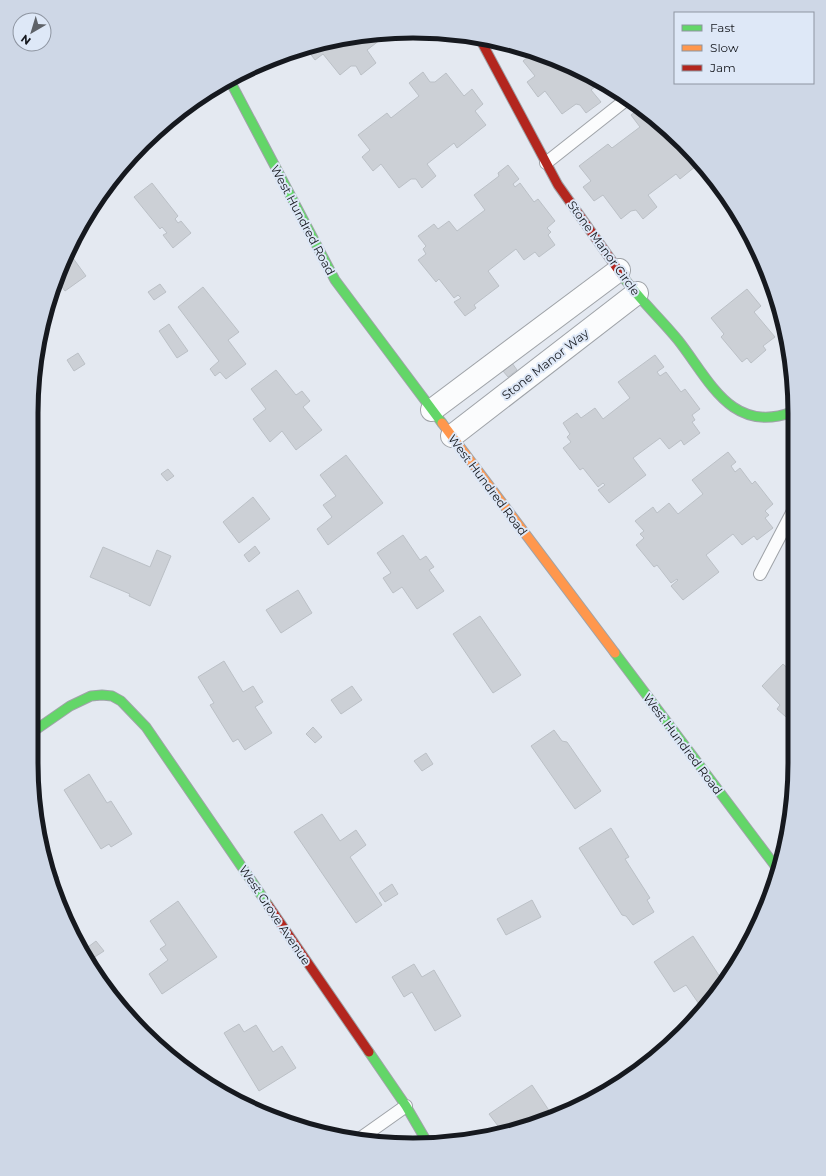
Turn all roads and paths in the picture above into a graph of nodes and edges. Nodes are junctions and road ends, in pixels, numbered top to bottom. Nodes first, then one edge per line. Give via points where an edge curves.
1 (483, 44) edge
2 (232, 85) edge
3 (622, 102) edge
4 (546, 163) junction
5 (619, 270) junction
6 (637, 293) junction
7 (432, 410) junction
8 (788, 414) edge
9 (452, 436) junction
10 (788, 521) edge
11 (760, 574) dead end
12 (38, 728) edge
13 (774, 864) edge
14 (406, 1106) junction
15 (365, 1135) edge
16 (424, 1138) edge

1 - 4 street, Stone Manor Circle
2 - 7 street, West Hundred Road via 335,280
3 - 4 lane
4 - 5 street, Stone Manor Circle via 558,185
5 - 6 street, Stone Manor Circle
5 - 7 street
6 - 8 street, Stone Manor Circle via 678,340 704,377 738,411 762,418
6 - 9 street, Stone Manor Way
7 - 9 street, West Hundred Road
9 - 13 street, West Hundred Road
10 - 11 lane
12 - 14 street, West Grove Avenue via 82,699 97,694 114,696 131,710 146,727
14 - 15 lane
14 - 16 street, West Grove Avenue

